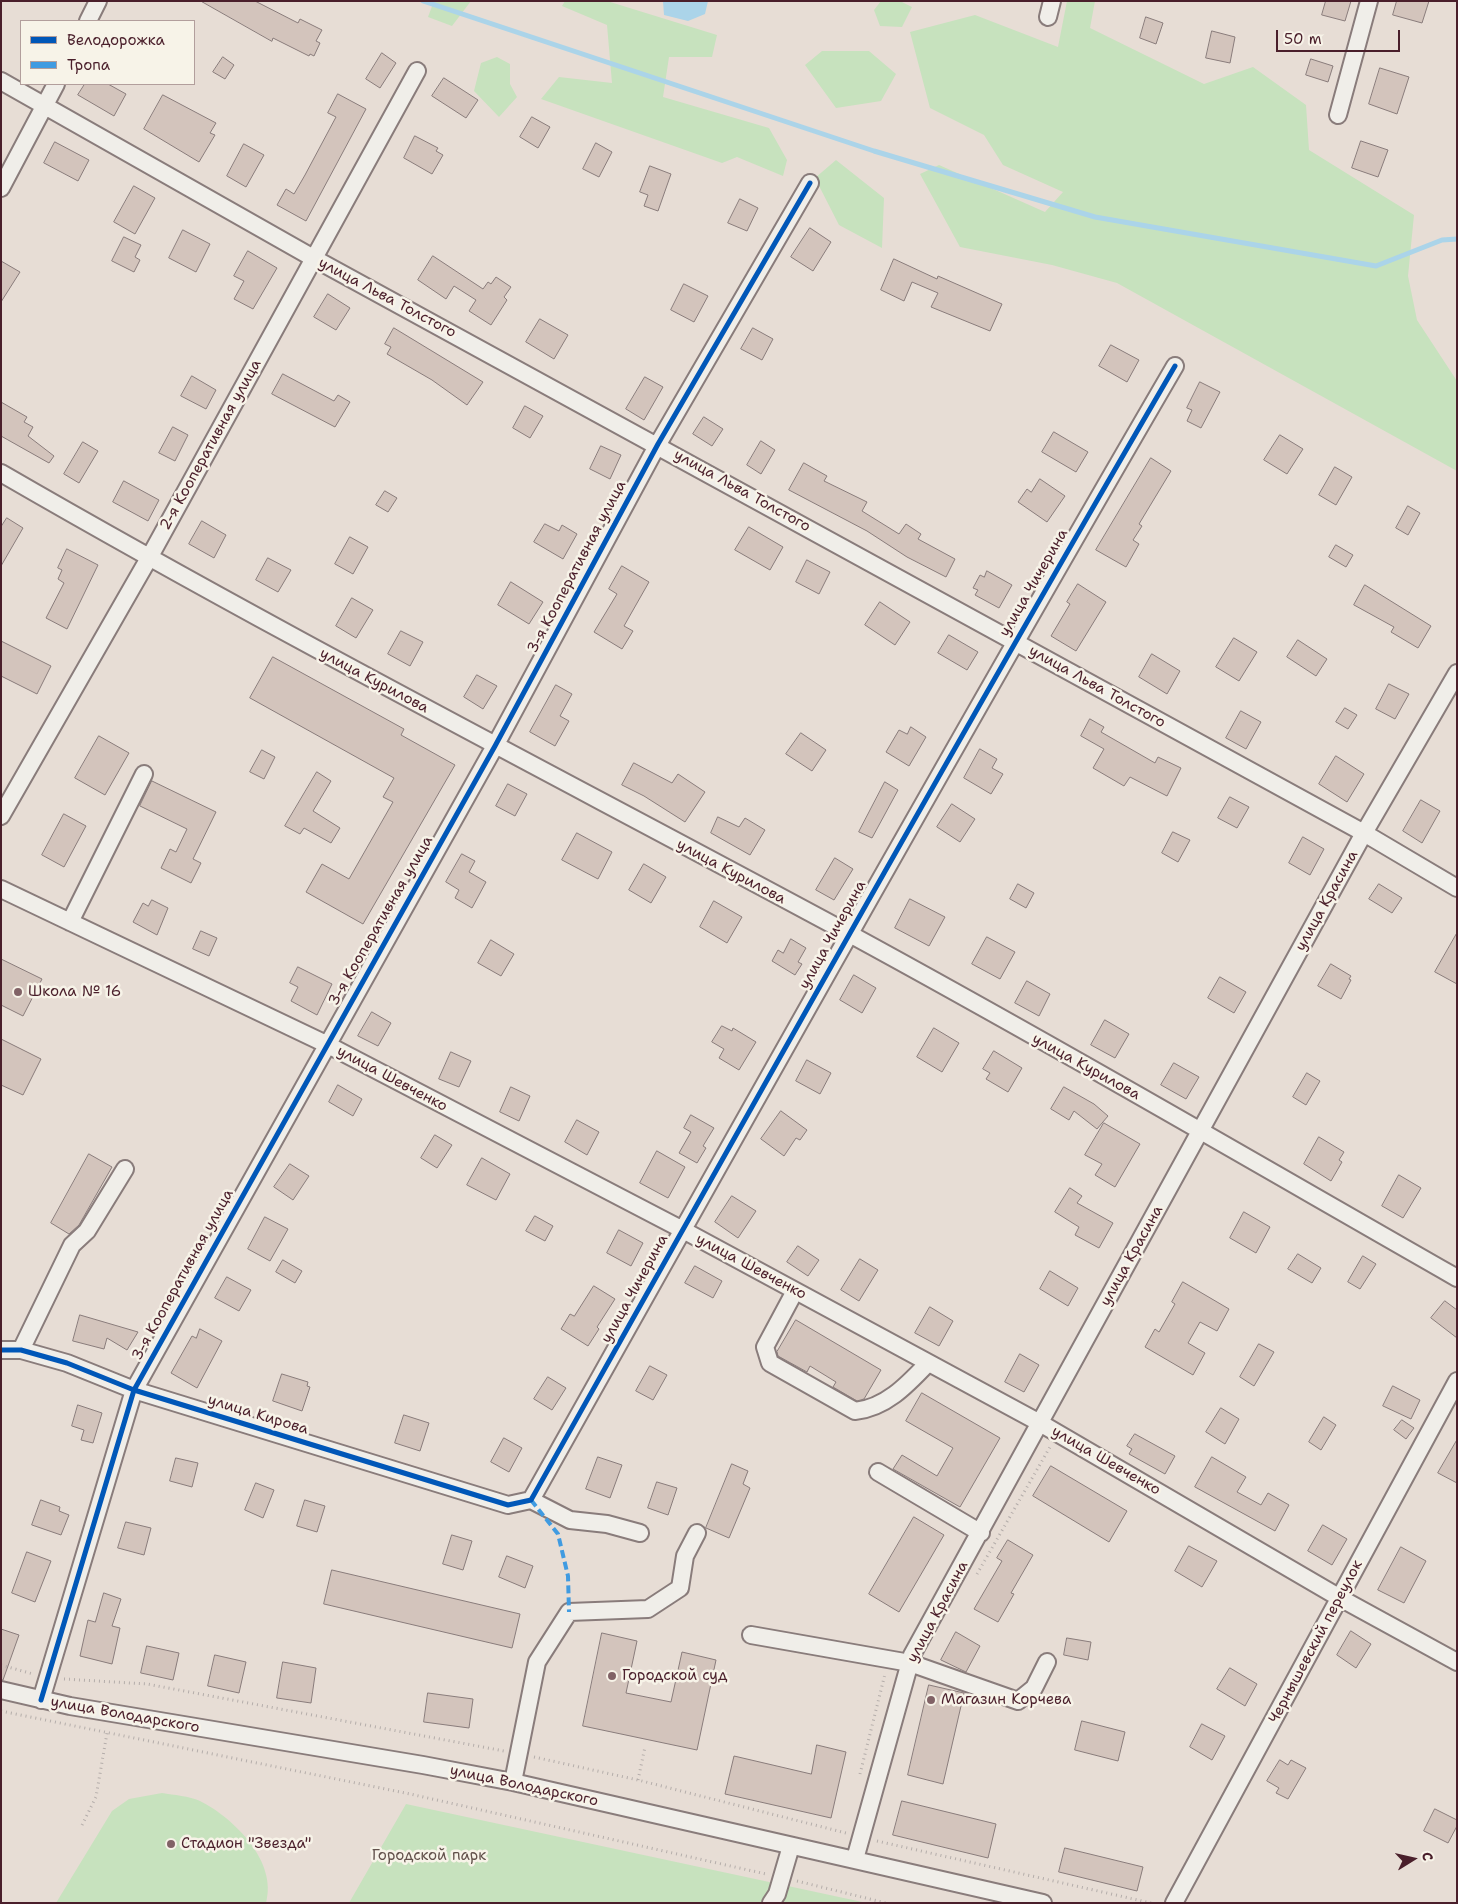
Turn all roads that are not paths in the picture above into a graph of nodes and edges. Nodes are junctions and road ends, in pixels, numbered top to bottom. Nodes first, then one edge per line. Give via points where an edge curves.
1 (98, 1) edge
2 (1052, 1) edge
3 (1369, 1) edge
4 (1048, 17) dead end
5 (88, 20) edge
6 (418, 71) dead end
7 (1, 81) edge
8 (55, 85) edge
9 (45, 105) junction
10 (1338, 115) dead end
11 (810, 184) dead end
12 (1, 188) edge
13 (314, 259) junction
14 (1175, 366) dead end
15 (658, 444) junction
16 (1, 473) edge
17 (148, 558) junction
18 (1014, 642) junction
19 (1457, 673) edge
20 (495, 746) junction
21 (144, 774) dead end
22 (1, 816) edge
23 (1364, 833) junction
24 (1457, 888) edge
25 (1, 889) edge
26 (70, 922) junction
27 (848, 934) junction
28 (326, 1044) junction
29 (1200, 1131) junction
30 (125, 1169) dead end
31 (683, 1230) junction
32 (1457, 1278) edge
33 (795, 1291) junction
34 (1, 1350) edge
35 (21, 1350) junction
36 (928, 1363) junction
37 (1457, 1382) edge
38 (134, 1390) junction
39 (1040, 1423) junction
40 (878, 1472) dead end
41 (531, 1500) junction
42 (640, 1533) dead end
43 (696, 1533) dead end
44 (981, 1533) junction
45 (1340, 1598) junction
46 (751, 1635) dead end
47 (1047, 1662) dead end
48 (1457, 1662) edge
49 (910, 1663) junction
50 (1, 1690) edge
51 (41, 1700) junction
52 (513, 1782) junction
53 (791, 1846) junction
54 (855, 1859) junction
55 (771, 1903) edge
56 (1043, 1903) edge
57 (1174, 1903) edge

1 - 5 street
2 - 4 street
3 - 10 street
6 - 13 street, 2-я Кооперативная улица
7 - 9 street, улица Льва Толстого
8 - 9 street
9 - 12 street
9 - 13 street, улица Льва Толстого
11 - 15 street, 3-я Кооперативная улица
13 - 15 street, улица Льва Толстого
13 - 17 street, 2-я Кооперативная улица
14 - 18 street, улица Чичерина
15 - 18 street, улица Льва Толстого
15 - 20 street, 3-я Кооперативная улица
16 - 17 street, улица Курилова
17 - 20 street, улица Курилова
17 - 22 street, 2-я Кооперативная улица
18 - 23 street, улица Льва Толстого
18 - 27 street, улица Чичерина
19 - 23 street, улица Красина
20 - 27 street, улица Курилова
20 - 28 street, 3-я Кооперативная улица
21 - 26 street
23 - 24 street, улица Льва Толстого
23 - 29 street, улица Красина
25 - 26 street, улица Шевченко
26 - 28 street, улица Шевченко
27 - 29 street, улица Курилова
27 - 31 street, улица Чичерина
28 - 31 street, улица Шевченко
28 - 38 street, 3-я Кооперативная улица
29 - 32 street, улица Курилова
29 - 39 street, улица Красина
30 - 35 street via 88,1232 72,1245
31 - 33 street, улица Шевченко
31 - 41 street, улица Чичерина
33 - 36 street, улица Шевченко
33 - 36 street via 765,1346 770,1363 856,1412 868,1410 900,1391
34 - 35 street, улица Кирова
35 - 38 street, улица Кирова via 67,1363
36 - 39 street, улица Шевченко
37 - 45 street, Чернышевский переулок
38 - 41 street, улица Кирова via 508,1505
38 - 51 street, 3-я Кооперативная улица
39 - 44 street, улица Красина
39 - 45 street, улица Шевченко
40 - 44 street
41 - 42 street via 570,1520 607,1524
43 - 52 street via 685,1556 680,1588 648,1609 569,1612 537,1662
44 - 49 street, улица Красина
45 - 48 street, улица Шевченко
45 - 57 street, Чернышевский переулок
46 - 49 street
47 - 49 street via 1034,1688 1018,1701
49 - 54 street, улица Красина
50 - 51 street, улица Володарского
51 - 52 street, улица Володарского
52 - 53 street, улица Володарского
53 - 54 street, улица Володарского
53 - 55 street via 783,1878
54 - 56 street, улица Володарского

